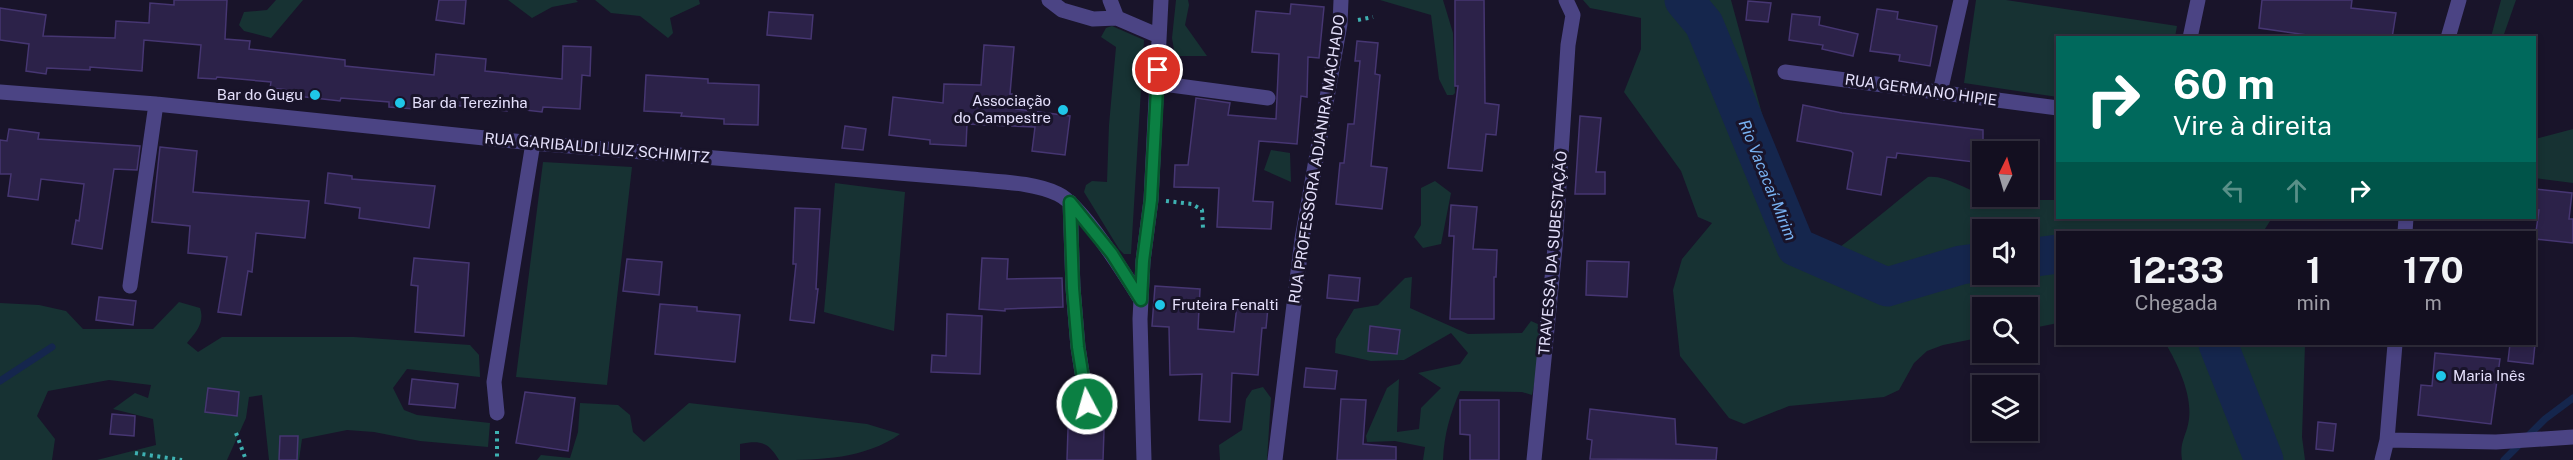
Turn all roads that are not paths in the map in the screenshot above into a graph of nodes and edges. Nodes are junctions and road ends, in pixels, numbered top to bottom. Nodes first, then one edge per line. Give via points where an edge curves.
1 (1049, 0) edge
2 (1110, 0) edge
3 (1161, 0) edge
4 (1341, 0) edge
5 (1566, 0) edge
6 (1961, 0) edge
7 (2198, 0) edge
8 (2459, 0) edge
9 (1117, 18) junction
10 (1159, 36) junction
11 (2190, 36) edge
12 (2449, 36) edge
13 (1785, 72) dead end
14 (1156, 83) junction
15 (0, 92) edge
16 (1940, 92) junction
17 (1268, 98) dead end
18 (156, 104) junction
19 (2056, 108) edge
20 (533, 143) junction
21 (1070, 202) junction
22 (130, 286) dead end
23 (1141, 300) junction
24 (2395, 345) edge
25 (1087, 404) dead end
26 (496, 413) road end
27 (2573, 437) edge
28 (2387, 440) junction
29 (1144, 460) edge
30 (1275, 460) edge
31 (1534, 460) edge
32 (2382, 460) edge

1 - 9 street via 1062,10 1093,19
2 - 9 street
3 - 10 street
4 - 30 street, RUA PROFESSORA ADJANIRA MACHADO via 1302,239
5 - 31 street, TRAVESSA DA SUBESTAÇÃO via 1573,15
6 - 16 street
7 - 11 street
8 - 12 street
9 - 10 street
10 - 14 street
13 - 16 street, RUA GERMANO HIPIE
14 - 17 street
14 - 23 street via 1151,200
15 - 18 street, RUA GARIBALDI LUIZ SCHIMITZ
16 - 19 street, RUA GERMANO HIPIE
18 - 20 street, RUA GARIBALDI LUIZ SCHIMITZ
18 - 22 street
20 - 21 street, RUA GARIBALDI LUIZ SCHIMITZ via 971,179 1032,186 1059,194
20 - 26 street via 494,382
21 - 23 street, RUA GARIBALDI LUIZ SCHIMITZ via 1112,254
21 - 25 street via 1075,311
23 - 29 street
24 - 28 street
27 - 28 street via 2496,442
28 - 32 street

